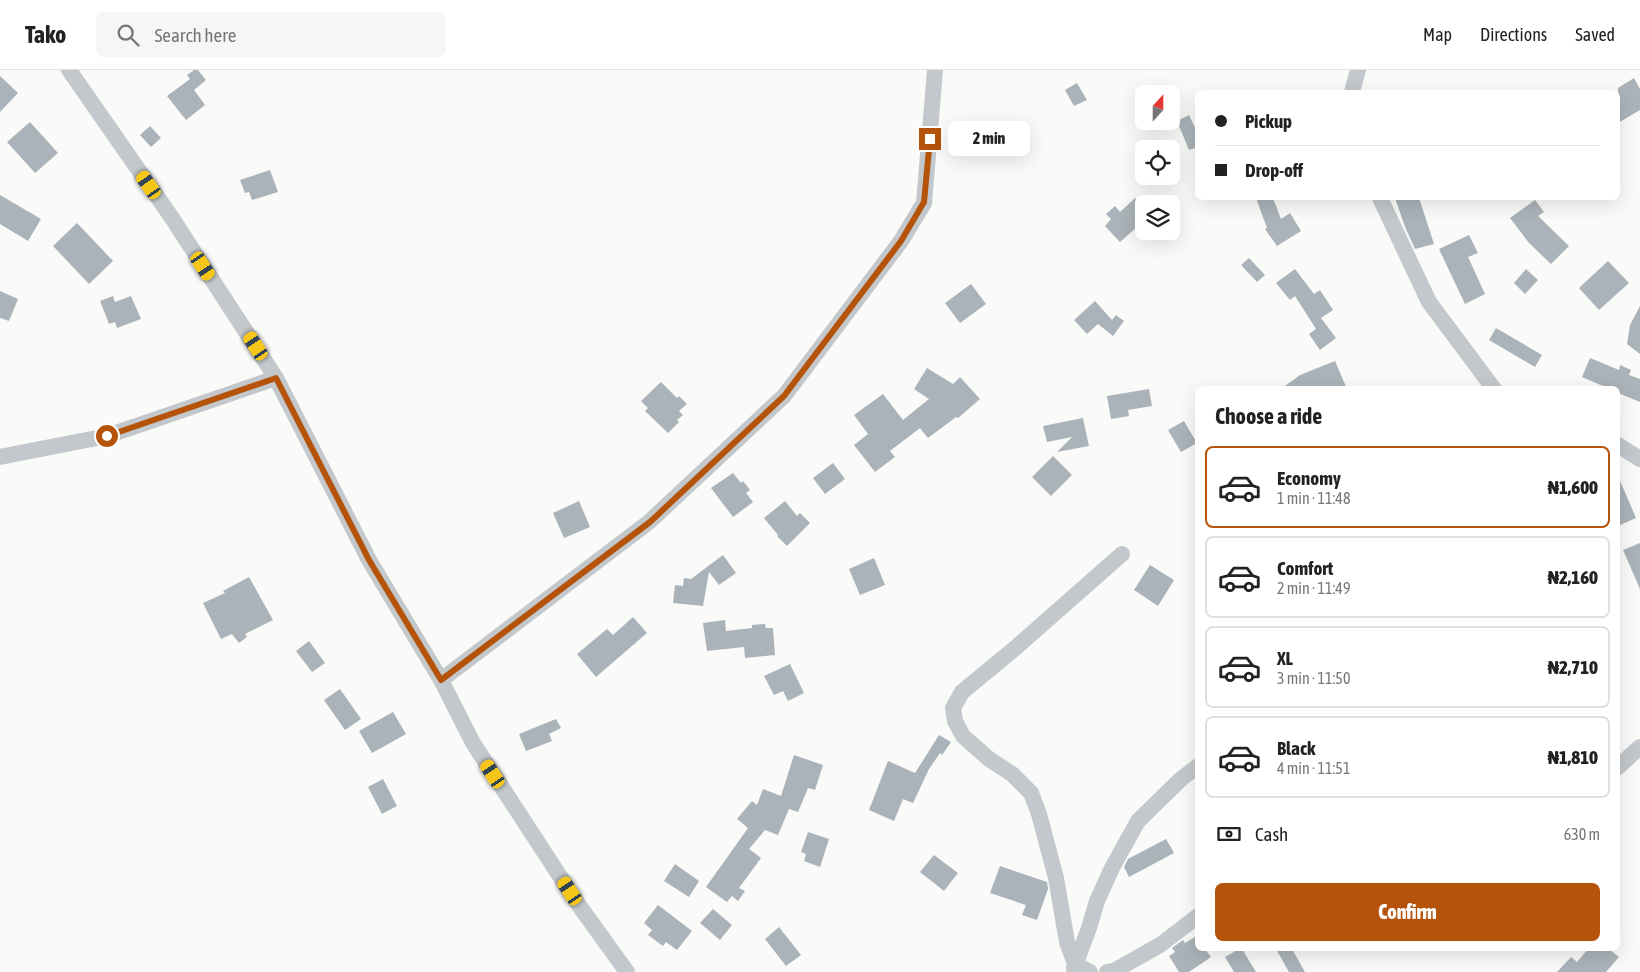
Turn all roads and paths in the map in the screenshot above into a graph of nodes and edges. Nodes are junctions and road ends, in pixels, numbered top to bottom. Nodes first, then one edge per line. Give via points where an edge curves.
1 (70, 70) edge
2 (934, 70) edge
3 (1358, 70) edge
4 (1353, 90) edge
5 (1381, 200) edge
6 (276, 378) junction
7 (1492, 386) edge
8 (1620, 446) edge
9 (0, 458) edge
10 (1640, 459) edge
11 (1122, 554) dead end
12 (441, 680) junction
13 (1640, 747) edge
14 (1620, 765) edge
15 (1195, 768) edge
16 (1195, 918) edge
17 (1074, 968) edge
18 (626, 972) edge
19 (1090, 972) edge
20 (1107, 972) edge

1 - 6 street via 172,218
2 - 12 street via 924,202 901,241 784,396 650,522
3 - 4 street
5 - 7 street via 1430,302
6 - 9 street via 107,436
6 - 12 street via 369,560
8 - 10 street
11 - 17 street via 962,692 953,708 954,721 963,736 1031,793 1056,878
12 - 18 street via 473,743
13 - 14 street
15 - 17 street via 1138,820 1101,892
16 - 20 street via 1160,945
17 - 19 street

